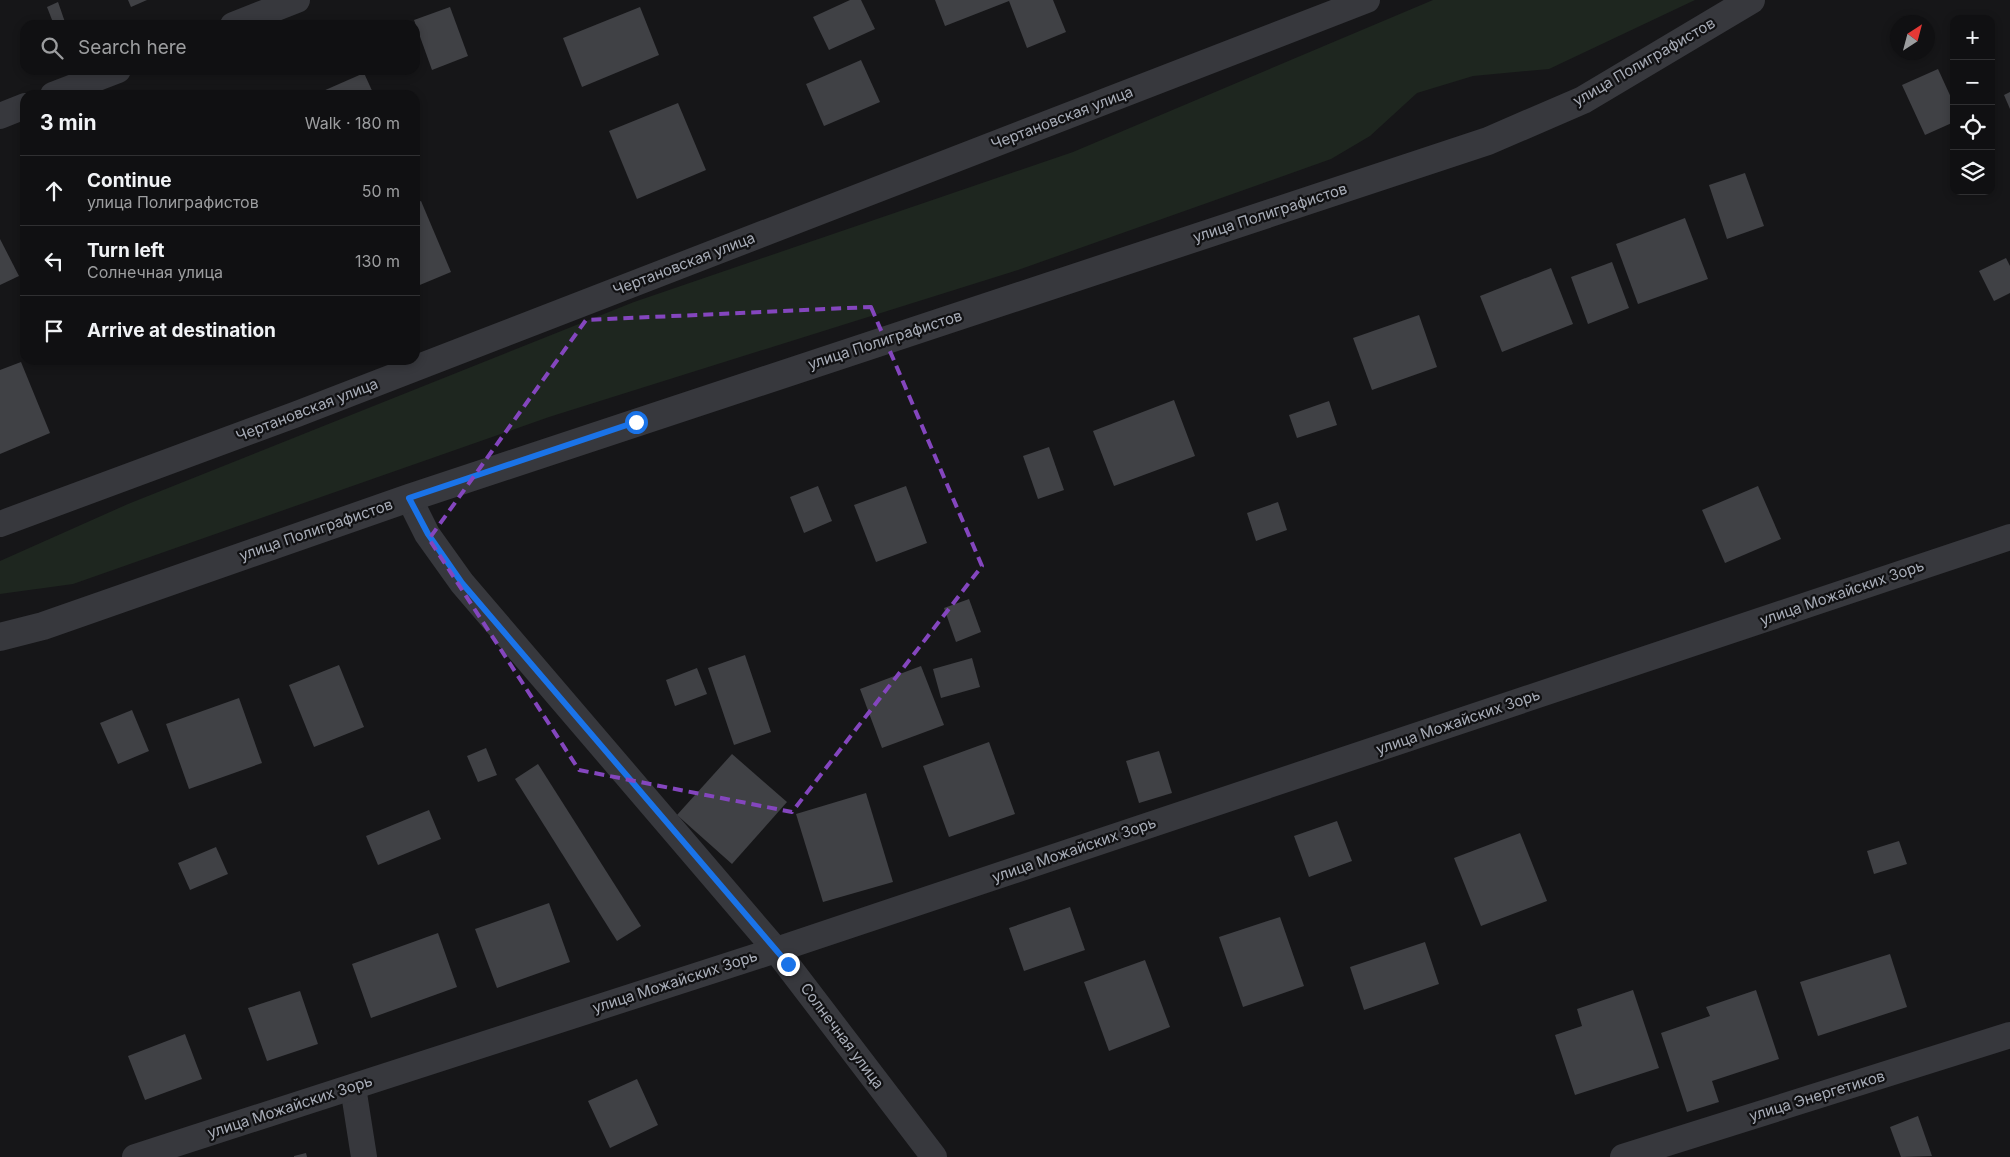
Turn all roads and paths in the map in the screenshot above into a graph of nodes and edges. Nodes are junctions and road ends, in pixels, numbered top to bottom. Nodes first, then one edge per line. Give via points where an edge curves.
1 (297, 0) edge
2 (1367, 0) edge
3 (1751, 0) edge
4 (246, 20) edge
5 (105, 75) edge
6 (66, 90) edge
7 (20, 108) edge
8 (0, 116) edge
9 (409, 498) junction
10 (0, 524) edge
11 (2010, 537) edge
12 (0, 637) edge
13 (776, 950) junction
14 (2010, 1035) edge
15 (353, 1087) junction
16 (135, 1157) edge
17 (364, 1157) edge
18 (934, 1157) edge
19 (1623, 1157) edge

1 - 4 street
2 - 10 street, Чертановская улица via 297,414
3 - 9 street, улица Полиграфистов via 1583,100 1488,141
5 - 6 street
7 - 8 street
9 - 12 street, улица Полиграфистов via 42,626
9 - 13 street, Солнечная улица via 428,534 462,583
11 - 13 street, улица Можайских Зорь
13 - 15 street, улица Можайских Зорь
13 - 18 street, Солнечная улица
14 - 19 street, улица Энергетиков
15 - 16 street, улица Можайских Зорь
15 - 17 street

